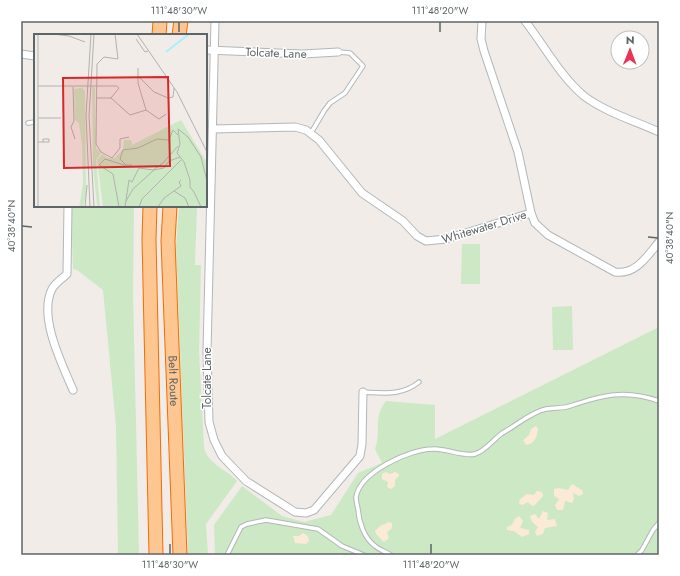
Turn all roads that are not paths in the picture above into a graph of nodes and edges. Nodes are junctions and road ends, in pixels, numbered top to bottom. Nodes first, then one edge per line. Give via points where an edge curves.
1 (160, 21) edge
2 (180, 21) edge
3 (214, 21) edge
4 (482, 21) edge
5 (525, 21) edge
6 (159, 34) edge
7 (179, 34) edge
8 (214, 49) junction
9 (207, 50) edge
10 (338, 52) joint
11 (21, 54) edge
12 (34, 56) edge
13 (34, 122) edge
14 (28, 123) dead end
15 (212, 129) junction
16 (659, 132) edge
17 (311, 133) junction
18 (68, 207) edge
19 (150, 207) edge
20 (170, 207) edge
21 (531, 213) junction
22 (658, 242) edge
23 (419, 382) dead end
24 (73, 390) dead end
25 (363, 392) joint
26 (659, 401) edge
27 (659, 523) edge
28 (155, 555) edge
29 (180, 555) edge
30 (227, 555) edge
31 (364, 555) edge
32 (391, 555) edge
33 (637, 555) edge

1 - 6 highway
2 - 7 highway
3 - 8 street
4 - 21 street, Whitewater Drive via 481,39 484,51 519,158
5 - 16 street via 558,66 585,96 611,111
8 - 9 street, Tolcate Lane
8 - 10 street, Tolcate Lane via 303,54
8 - 15 street, Tolcate Lane
10 - 17 lane via 350,53 363,66 345,93 330,103
11 - 12 street
13 - 14 lane
15 - 17 street via 295,127
15 - 25 street, Tolcate Lane via 207,411 222,456 255,488 295,512 310,512 360,456
17 - 21 street, Whitewater Drive via 362,193 403,221 417,236 426,241 446,239
18 - 24 street via 67,274 51,290 49,314 52,339
19 - 28 highway, Belt Route
20 - 29 highway, Belt Route via 168,241
21 - 22 street via 535,223 543,231 615,272 624,273 635,268
23 - 25 lane via 401,393
26 - 32 lane via 641,396 613,394 564,408 545,409 497,436 474,454 445,449 425,449 380,467 362,485 356,502 360,524 371,542
27 - 33 lane
30 - 31 lane via 241,527 266,520 318,529 342,546

